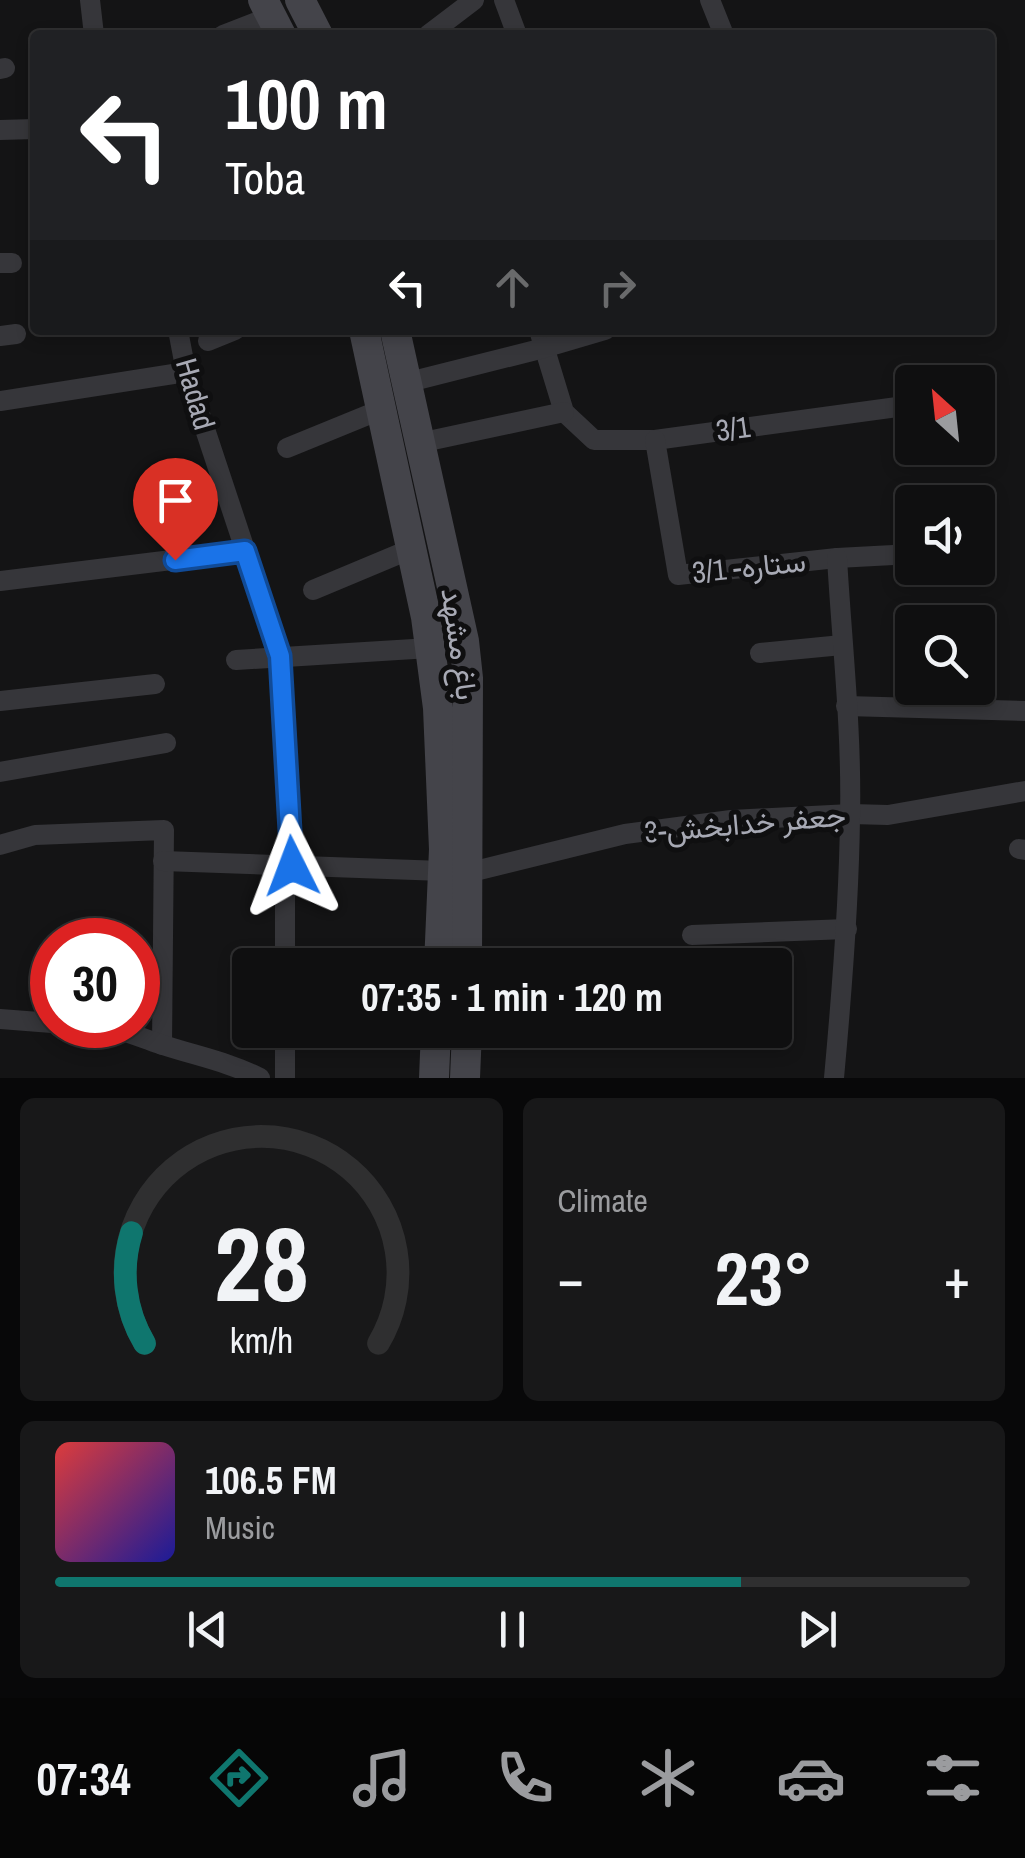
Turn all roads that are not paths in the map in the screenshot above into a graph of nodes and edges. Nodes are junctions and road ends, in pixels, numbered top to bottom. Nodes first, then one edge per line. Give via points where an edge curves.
1 (90, 0) edge
2 (300, 0) edge
3 (474, 0) edge
4 (504, 0) edge
5 (710, 0) edge
6 (272, 17) edge
7 (93, 30) edge
8 (237, 30) edge
9 (315, 30) edge
10 (436, 30) edge
11 (515, 30) edge
12 (722, 30) edge
13 (30, 129) edge
14 (0, 130) edge
15 (179, 335) edge
16 (223, 335) edge
17 (365, 335) edge
18 (395, 335) edge
19 (570, 335) edge
20 (541, 339) edge
21 (208, 341) dead end
22 (186, 372) junction
23 (405, 382) junction
24 (0, 401) edge
25 (895, 407) edge
26 (380, 410) junction
27 (564, 412) junction
28 (655, 440) junction
29 (419, 443) junction
30 (287, 448) dead end
31 (435, 508) junction
32 (404, 518) junction
33 (411, 549) junction
34 (245, 551) junction
35 (895, 555) edge
36 (837, 558) junction
37 (448, 569) junction
38 (418, 580) junction
39 (0, 582) edge
40 (313, 590) dead end
41 (842, 645) junction
42 (430, 648) junction
43 (760, 653) dead end
44 (280, 656) junction
45 (236, 660) dead end
46 (156, 684) dead end
47 (0, 702) edge
48 (846, 706) junction
49 (1025, 710) edge
50 (166, 744) dead end
51 (0, 772) edge
52 (1025, 792) edge
53 (850, 814) junction
54 (0, 845) edge
55 (163, 860) junction
56 (288, 866) junction
57 (455, 872) junction
58 (847, 929) junction
59 (692, 935) dead end
60 (286, 948) edge
61 (442, 948) edge
62 (466, 948) edge
63 (0, 1019) edge
64 (30, 1021) edge
65 (162, 1045) joint
66 (285, 1048) edge
67 (435, 1048) edge
68 (466, 1048) edge
69 (260, 1078) edge
70 (285, 1078) edge
71 (434, 1078) edge
72 (465, 1078) edge
73 (834, 1078) edge

1 - 7 street
2 - 9 main road
3 - 10 street
4 - 11 street
5 - 12 street
6 - 8 street
13 - 14 street
15 - 22 street, Hadad
16 - 21 street
17 - 26 main road, باغ مشهد
18 - 23 main road, باغ مشهد
19 - 20 street
20 - 23 street
20 - 27 street
22 - 24 street
22 - 34 street, Hadad
23 - 29 main road, باغ مشهد
25 - 28 street, 3/1
26 - 30 street
26 - 32 main road, باغ مشهد
27 - 28 street, 3/1 via 594,440
27 - 29 street
28 - 36 street, ستاره- 3/1 via 678,574
29 - 31 main road, باغ مشهد
31 - 32 main road via 422,523
31 - 37 main road, باغ مشهد
32 - 33 main road, باغ مشهد
33 - 38 main road, باغ مشهد
33 - 40 street
34 - 39 street
34 - 44 street, Hadad
35 - 36 street
36 - 41 street
37 - 38 main road via 431,567
37 - 57 main road, باغ مشهد via 468,678
38 - 42 main road, باغ مشهد
41 - 43 street
41 - 48 street
42 - 44 street
42 - 57 main road, باغ مشهد
44 - 45 street
44 - 56 street, Hadad
46 - 47 street
48 - 49 street
48 - 53 street
50 - 51 street
52 - 53 street, جعفر خدابخش-3 via 888,815
53 - 57 street, جعفر خدابخش-3 via 624,834
53 - 58 street
54 - 55 street via 34,835 164,830
55 - 56 street, جعفر خدابخش-3
55 - 65 street
56 - 57 street, جعفر خدابخش-3
56 - 60 street, Hadad
57 - 61 main road, باغ مشهد
57 - 62 main road, باغ مشهد
58 - 59 street
58 - 73 street
63 - 64 street
65 - 69 street
66 - 70 street
67 - 71 main road
68 - 72 main road

